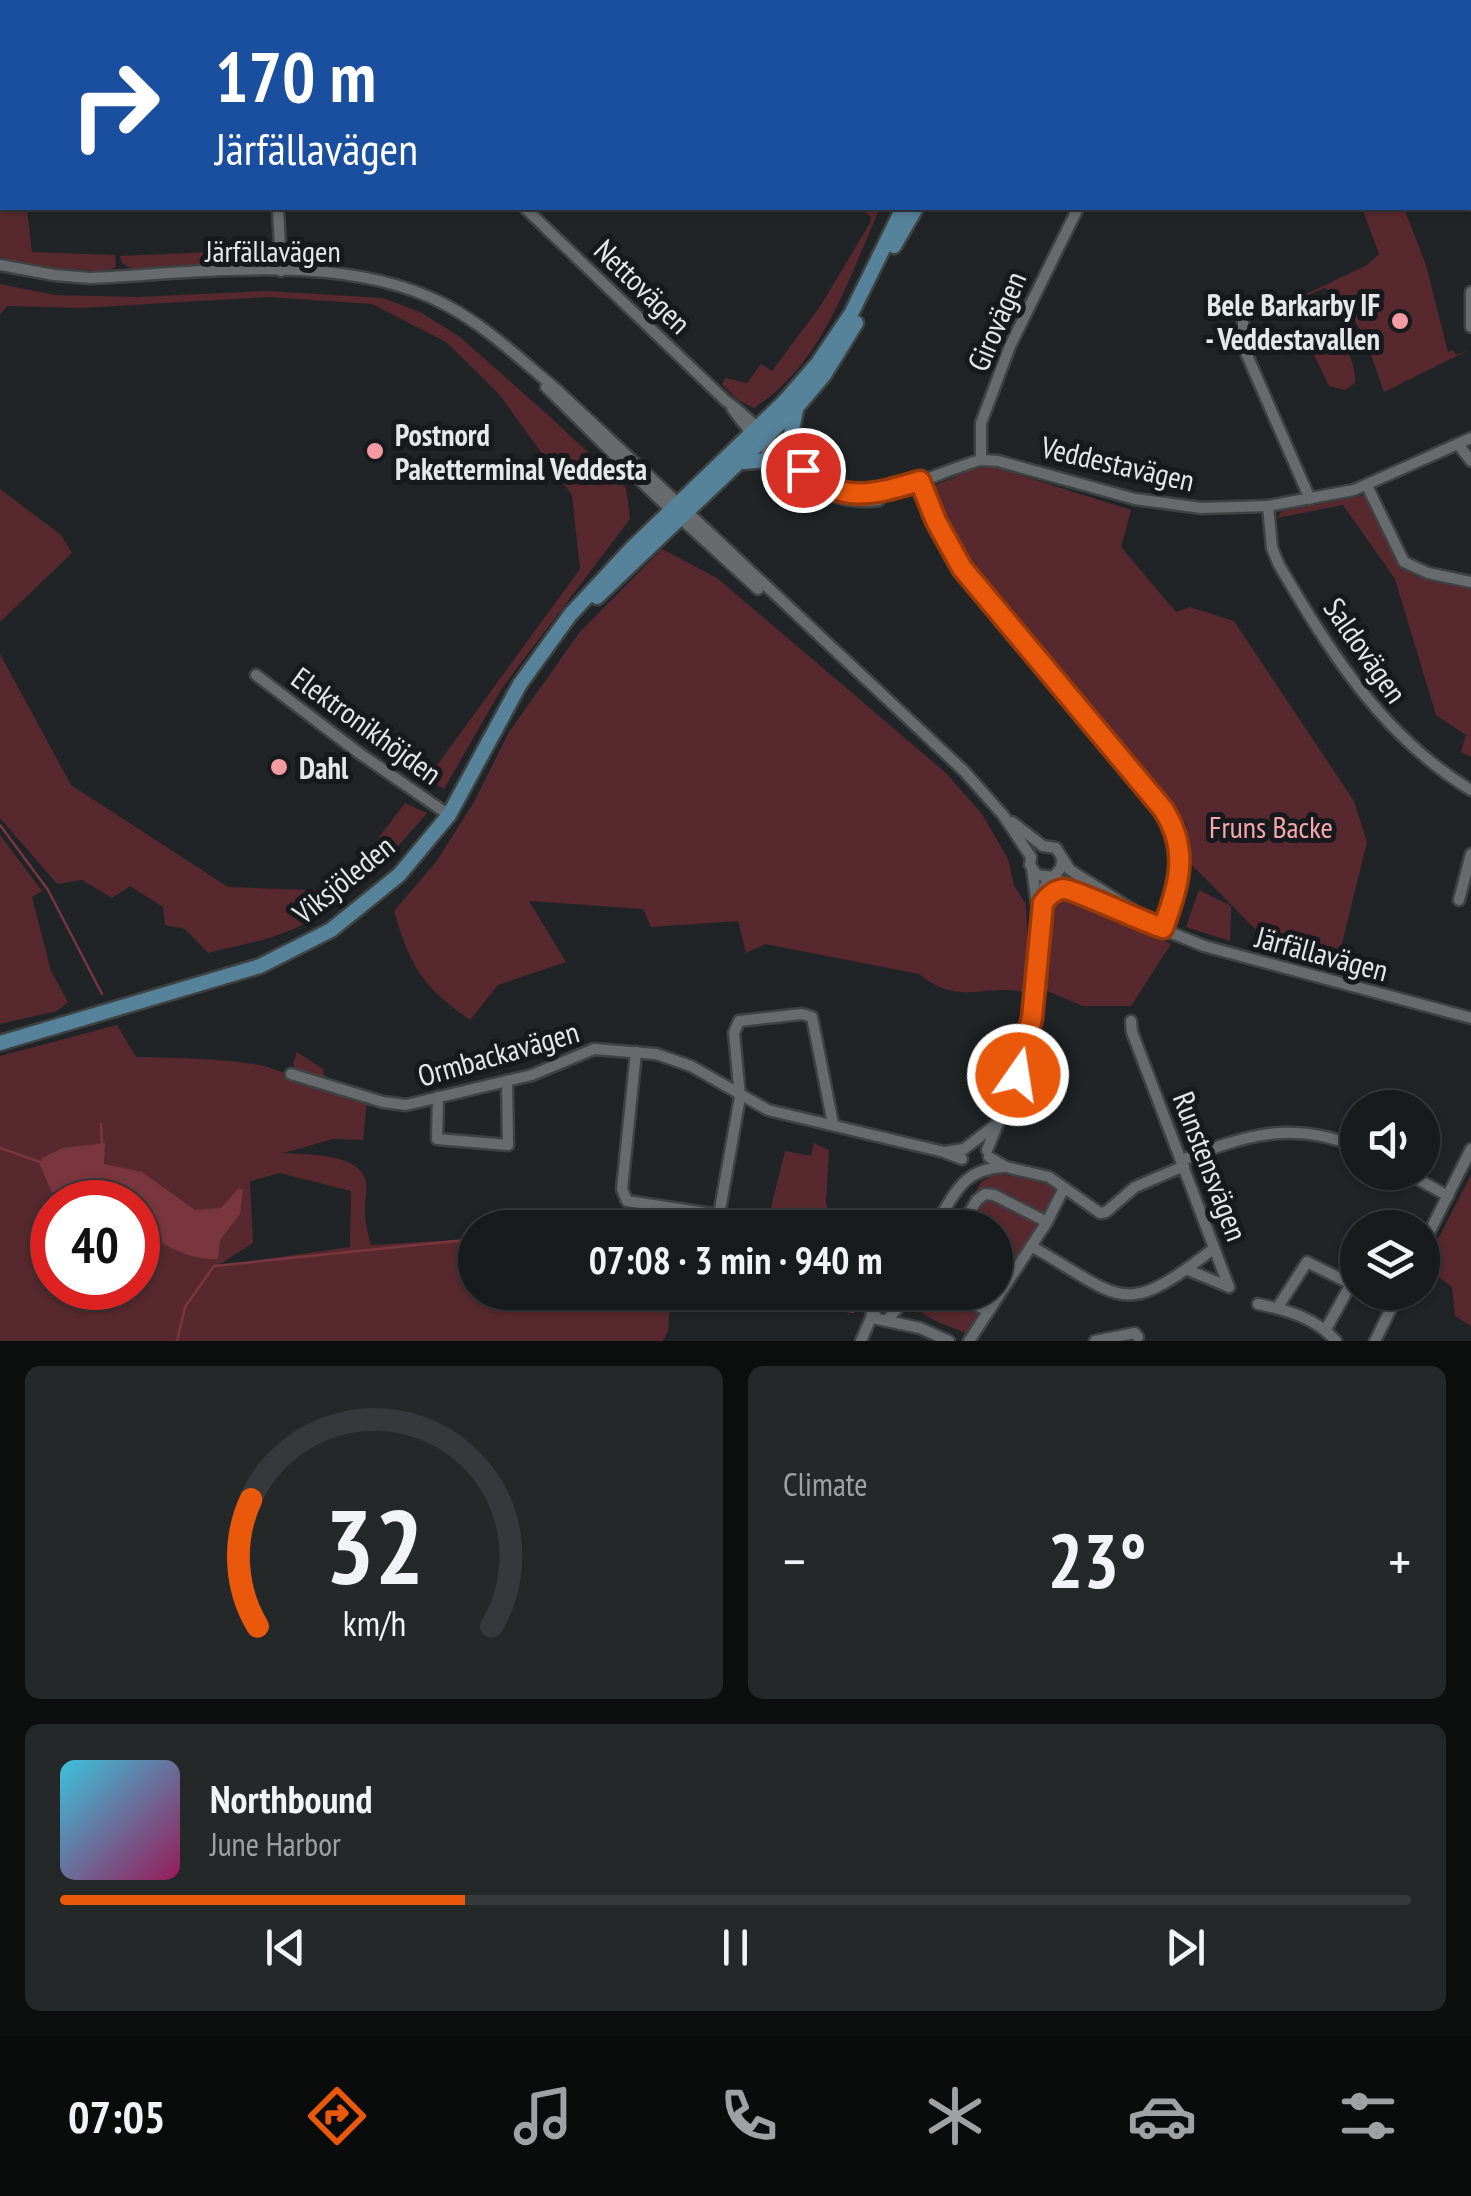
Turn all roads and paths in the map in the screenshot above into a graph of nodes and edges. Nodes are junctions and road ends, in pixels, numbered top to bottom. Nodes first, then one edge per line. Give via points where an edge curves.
1 (278, 210) edge
2 (527, 210) edge
3 (908, 210) edge
4 (908, 210) edge
5 (1077, 210) edge
6 (0, 265) edge
7 (281, 271) junction
8 (1471, 292) edge
9 (1243, 322) dead end
10 (1471, 328) edge
11 (797, 407) junction
12 (760, 434) junction
13 (1471, 438) edge
14 (1458, 444) junction
15 (778, 458) junction
16 (980, 460) junction
17 (1471, 461) edge
18 (738, 464) junction
19 (803, 470) junction
20 (920, 481) junction
21 (1367, 486) junction
22 (1310, 499) junction
23 (1268, 506) junction
24 (680, 511) junction
25 (1471, 582) edge
26 (256, 676) dead end
27 (1471, 790) edge
28 (449, 815) junction
29 (1003, 815) junction
30 (1043, 846) junction
31 (1471, 854) edge
32 (1062, 860) junction
33 (1031, 863) junction
34 (1051, 877) junction
35 (1080, 892) junction
36 (1459, 900) dead end
37 (1043, 903) junction
38 (1041, 926) junction
39 (1163, 928) junction
40 (1471, 1018) edge
41 (1131, 1020) dead end
42 (0, 1043) edge
43 (636, 1052) junction
44 (291, 1074) dead end
45 (507, 1081) junction
46 (740, 1097) junction
47 (438, 1098) junction
48 (834, 1124) junction
49 (997, 1124) junction
50 (1340, 1140) edge
51 (1471, 1150) edge
52 (966, 1154) junction
53 (984, 1162) junction
54 (1184, 1163) junction
55 (1064, 1188) junction
56 (1437, 1190) edge
57 (954, 1194) junction
58 (1448, 1196) junction
59 (945, 1210) edge
60 (971, 1210) edge
61 (1440, 1212) edge
62 (1047, 1222) junction
63 (1031, 1246) junction
64 (1213, 1249) junction
65 (1188, 1270) junction
66 (1258, 1304) dead end
67 (1278, 1307) junction
68 (872, 1310) edge
69 (873, 1310) edge
70 (892, 1310) edge
71 (905, 1310) edge
72 (1391, 1310) edge
73 (988, 1311) joint
74 (885, 1320) junction
75 (920, 1328) junction
76 (1326, 1329) junction
77 (1138, 1337) dead end
78 (863, 1341) edge
79 (949, 1341) edge
80 (969, 1341) edge
81 (1095, 1341) edge
82 (1336, 1341) edge
83 (1375, 1341) edge

1 - 7 street
2 - 12 street, Nettovägen
3 - 11 main road, Viksjöleden via 850,335
4 - 12 main road, Viksjöleden via 840,332
5 - 16 street, Girovägen via 1010,346 982,423
6 - 7 street, Järfällavägen via 90,278
7 - 24 street, Järfällavägen via 386,281 476,323
8 - 10 street
9 - 22 street via 1243,346
11 - 12 main road, Viksjöleden
11 - 19 main road via 790,438
12 - 15 street
12 - 18 main road, Viksjöleden
12 - 19 street
12 - 24 main road, Viksjöleden
13 - 14 street, Veddestavägen
14 - 17 street
14 - 21 street, Veddestavägen
15 - 18 main road
15 - 20 street via 815,490 850,501 886,498
16 - 20 street
16 - 23 street, Veddestavägen via 1135,499 1201,508
18 - 24 main road, Viksjöleden
19 - 20 street via 834,489 861,494
20 - 39 street via 962,568 1170,820 1182,864
21 - 22 street, Veddestavägen
21 - 25 street via 1404,562
22 - 23 street, Veddestavägen
23 - 27 street, Saldovägen via 1279,565 1369,703 1412,748
24 - 28 main road, Viksjöleden via 594,588 555,636 520,684
24 - 29 street, Järfällavägen via 742,575 950,758
26 - 28 street, Elektronikhöjden
28 - 42 main road, Viksjöleden via 399,875 297,950
29 - 30 street, Järfällavägen
29 - 33 street, Järfällavägen
30 - 32 street via 1056,848
30 - 33 street
31 - 36 street
32 - 34 street
32 - 39 street, Järfällavägen
33 - 34 street via 1040,877
33 - 38 street
34 - 35 street, Järfällavägen
34 - 37 street
35 - 37 street via 1056,891
35 - 39 street, Järfällavägen
37 - 38 street
38 - 49 street via 1032,1018
39 - 40 street, Järfällavägen via 1262,964
41 - 54 street, Runstensvägen
43 - 45 street, Ormbackavägen via 594,1049
43 - 46 street, Ormbackavägen via 673,1058
43 - 46 street via 622,1189 627,1201 719,1215
44 - 47 street, Ormbackavägen via 383,1102
45 - 47 street, Ormbackavägen
45 - 47 street via 508,1145 437,1139
46 - 48 street, Ormbackavägen
46 - 48 street via 736,1024 809,1015
48 - 52 street, Ormbackavägen
49 - 52 street
49 - 53 street
50 - 54 street via 1272,1133
51 - 58 street
52 - 53 street
52 - 53 street
52 - 57 street
53 - 55 street via 1049,1177
53 - 57 street
54 - 55 street via 1134,1187 1106,1212
54 - 64 street, Runstensvägen
55 - 62 street
56 - 58 street
57 - 59 street
58 - 61 street
60 - 62 street via 986,1194 994,1195
62 - 63 street
63 - 65 street via 1104,1290 1125,1295 1149,1293
63 - 73 street
64 - 65 street
64 - 65 street, Runstensvägen via 1229,1287
66 - 67 street
67 - 76 street
67 - 76 street via 1307,1262 1352,1284
68 - 78 street
69 - 74 street
70 - 74 street
71 - 75 street
72 - 83 street
73 - 80 street
74 - 75 street
74 - 78 street
75 - 79 street
76 - 82 street
77 - 81 street

